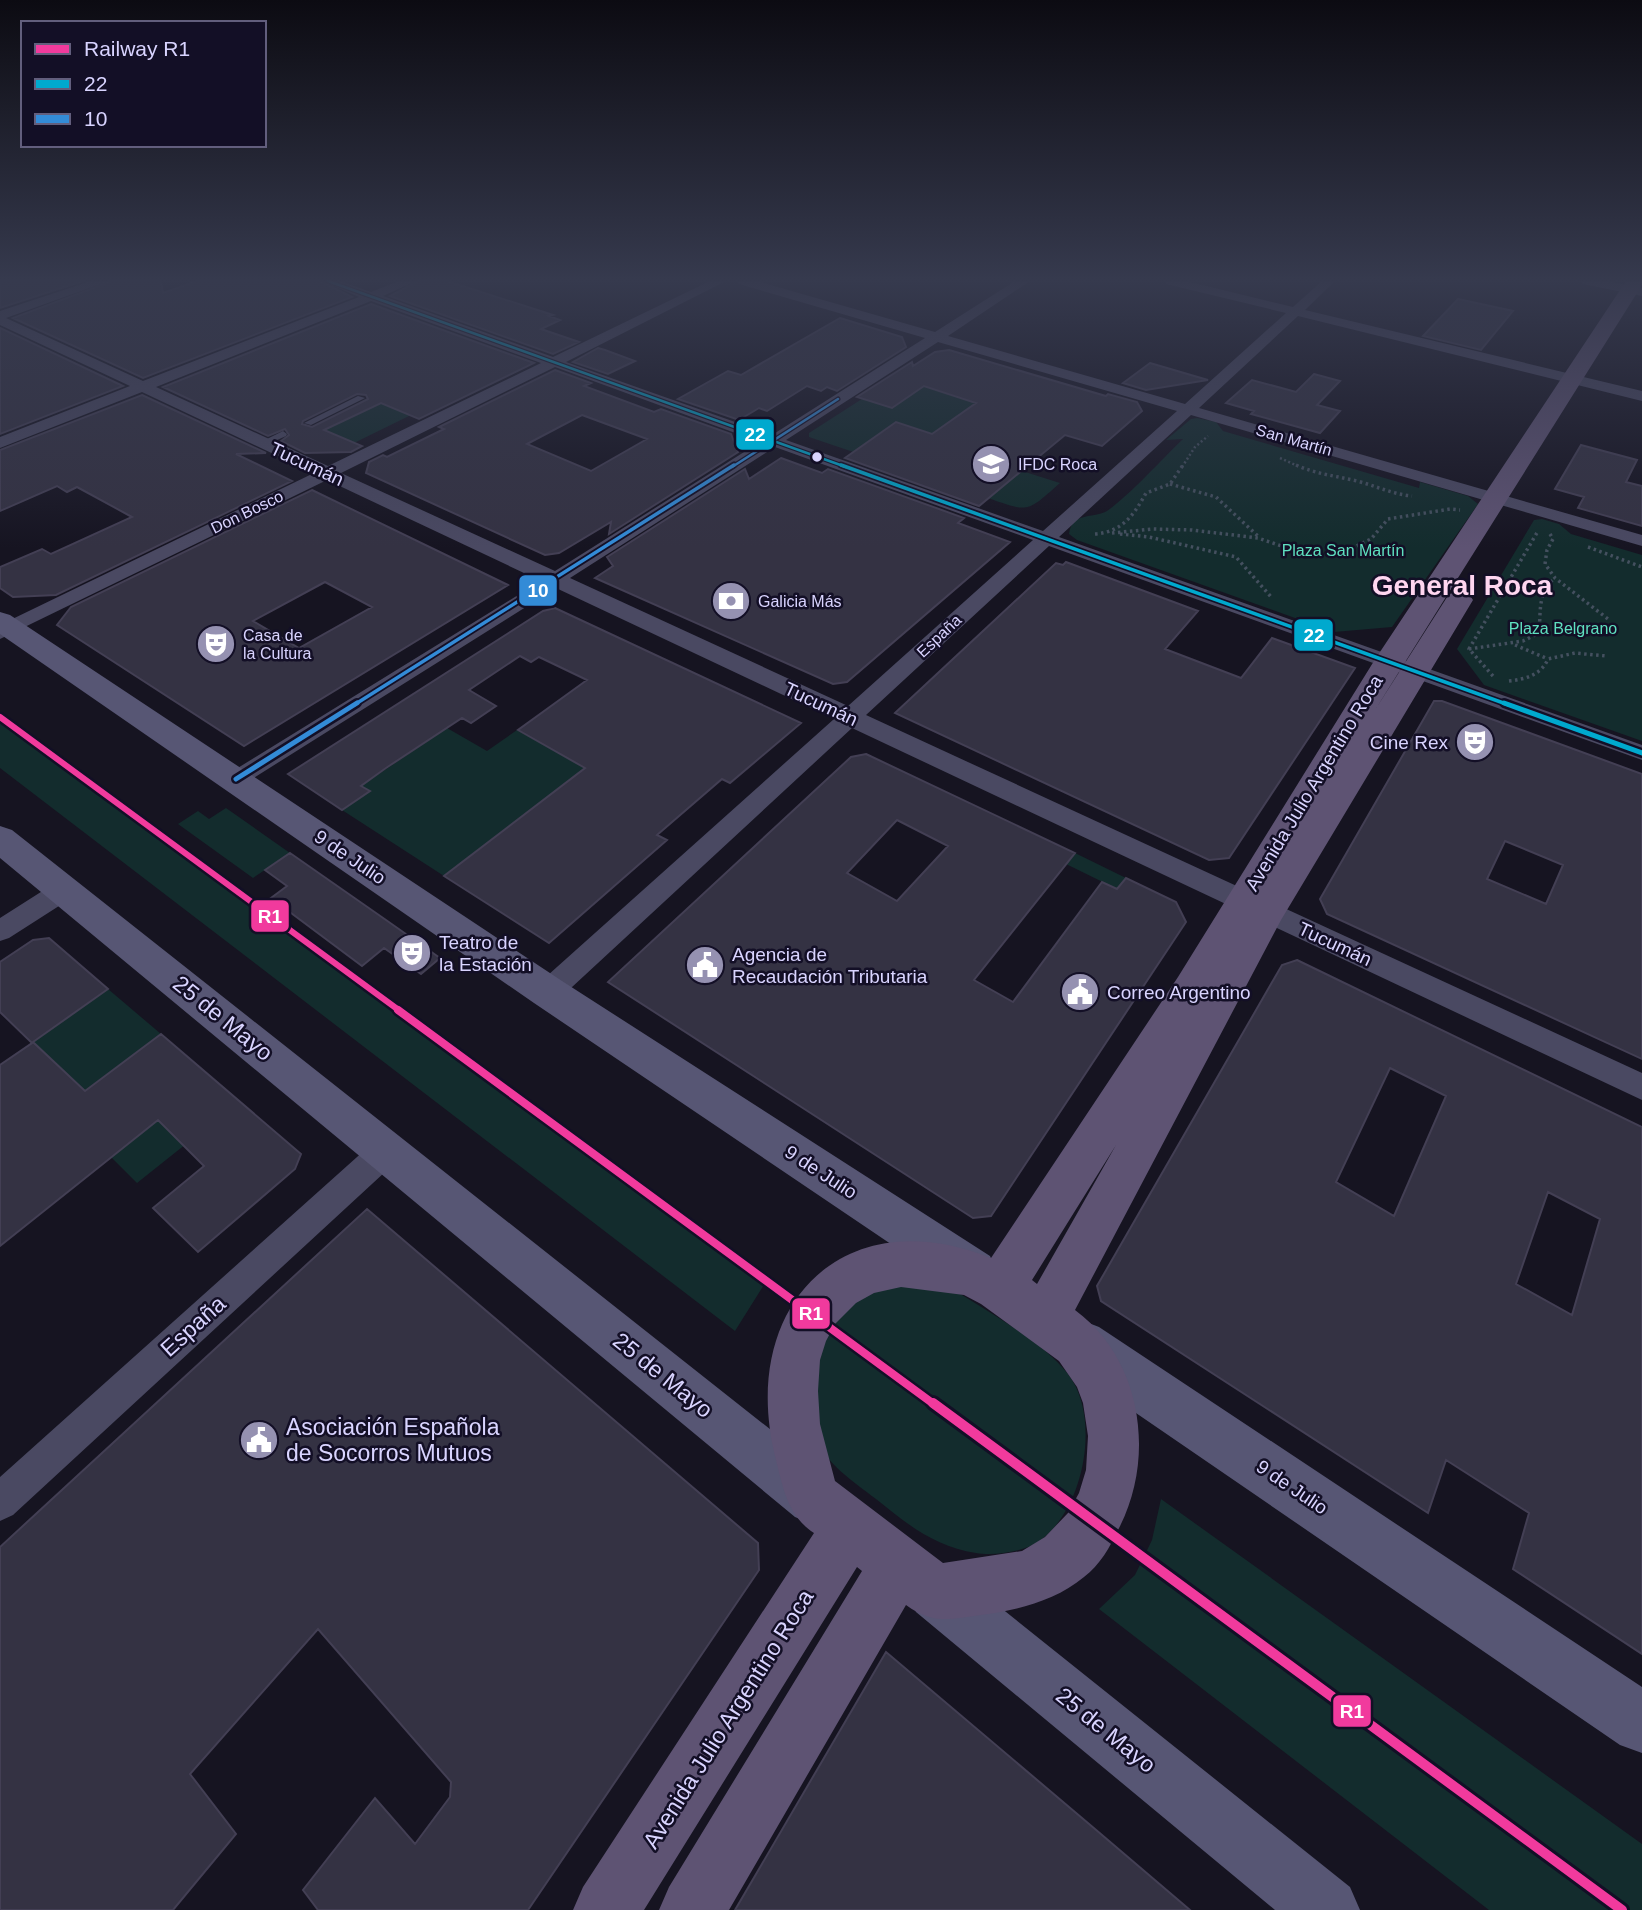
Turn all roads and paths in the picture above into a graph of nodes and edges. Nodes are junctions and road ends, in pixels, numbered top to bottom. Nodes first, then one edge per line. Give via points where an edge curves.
1 (107, 370) edge
2 (185, 370) edge
3 (535, 370) edge
4 (580, 370) edge
5 (883, 370) edge
6 (1053, 370) edge
7 (1229, 370) edge
8 (1536, 370) edge
9 (1588, 370) edge
10 (1581, 381) junction
11 (143, 387) junction
12 (1642, 396) edge
13 (361, 398) dead end
14 (1187, 408) junction
15 (308, 423) dead end
16 (1216, 438) dead end
17 (774, 439) junction
18 (0, 443) edge
19 (1277, 457) dead end
20 (327, 473) junction
21 (1170, 484) junction
22 (1415, 496) dead end
23 (1493, 503) junction
24 (1454, 504) dead end
25 (1457, 521) dead end
26 (1109, 533) junction
27 (1087, 535) dead end
28 (1045, 538) junction
29 (1261, 538) junction
30 (1562, 538) dead end
31 (1553, 539) junction
32 (1642, 541) edge
33 (1578, 543) dead end
34 (1346, 551) dead end
35 (1305, 554) dead end
36 (1642, 567) edge
37 (1555, 578) junction
38 (555, 580) junction
39 (1280, 608) dead end
40 (1608, 619) dead end
41 (3, 627) edge
42 (1511, 643) junction
43 (1469, 649) junction
44 (1606, 656) dead end
45 (1548, 659) junction
46 (1402, 666) junction
47 (852, 718) junction
48 (1642, 753) edge
49 (236, 779) junction
50 (0, 839) edge
51 (64, 890) junction
52 (1255, 906) junction
53 (0, 931) edge
54 (548, 992) junction
55 (1642, 1087) edge
56 (387, 1150) junction
57 (989, 1282) junction
58 (1060, 1331) junction
59 (0, 1502) edge
60 (832, 1513) junction
61 (917, 1578) junction
62 (1642, 1723) edge
63 (606, 1910) edge
64 (692, 1910) edge
65 (1328, 1910) edge

1 - 11 street, Tucumán
2 - 11 street
3 - 20 street, Don Bosco
4 - 17 street
5 - 17 street
6 - 14 street, San Martín
7 - 14 street, España
8 - 10 street
9 - 10 main road, Avenida Julio Argentino Roca
10 - 12 street
10 - 23 main road, Avenida Julio Argentino Roca
11 - 18 street
11 - 20 street, Tucumán via 273,439
13 - 15 lane
14 - 23 street, San Martín
14 - 28 street, España
16 - 21 path via 1207,436 1195,447
17 - 28 street
17 - 38 street
19 - 22 path via 1314,473
20 - 38 street, Tucumán
20 - 41 street, Don Bosco
21 - 26 path via 1146,494 1133,517
21 - 29 path via 1216,498
23 - 24 path
23 - 32 street, San Martín
23 - 46 main road, Avenida Julio Argentino Roca
25 - 34 path via 1465,510 1388,519 1371,541
26 - 27 path
26 - 29 path via 1181,528
26 - 39 path via 1236,557
28 - 46 street
28 - 47 street, España
29 - 35 path
30 - 31 path
31 - 37 path via 1545,564
31 - 43 path via 1540,527
33 - 36 path
37 - 40 path
37 - 42 path via 1542,596 1539,633 1529,641
38 - 47 street, Tucumán
38 - 49 street
41 - 49 main road, 9 de Julio
42 - 43 path via 1484,643
42 - 45 path
43 - 45 path via 1499,682 1535,675
44 - 45 path via 1574,653
46 - 48 street
46 - 52 main road, Avenida Julio Argentino Roca
47 - 52 street, Tucumán
47 - 54 street, España
49 - 54 main road, 9 de Julio
50 - 51 main road, 25 de Mayo
51 - 53 street
51 - 56 main road, 25 de Mayo
52 - 55 street, Tucumán
52 - 57 main road, Avenida Julio Argentino Roca via 1192,988
52 - 58 main road, Avenida Julio Argentino Roca
54 - 57 main road, 9 de Julio
56 - 59 street, España
56 - 60 main road, 25 de Mayo
57 - 58 main road, 9 de Julio
57 - 60 main road via 925,1265 878,1267 853,1278 813,1312 794,1361 792,1421
58 - 61 main road via 1097,1373 1108,1399 1115,1465 1097,1521 1081,1544 1035,1576
58 - 62 main road, 9 de Julio
60 - 61 main road, 25 de Mayo
60 - 63 main road, Avenida Julio Argentino Roca
61 - 64 main road
61 - 65 main road, 25 de Mayo

